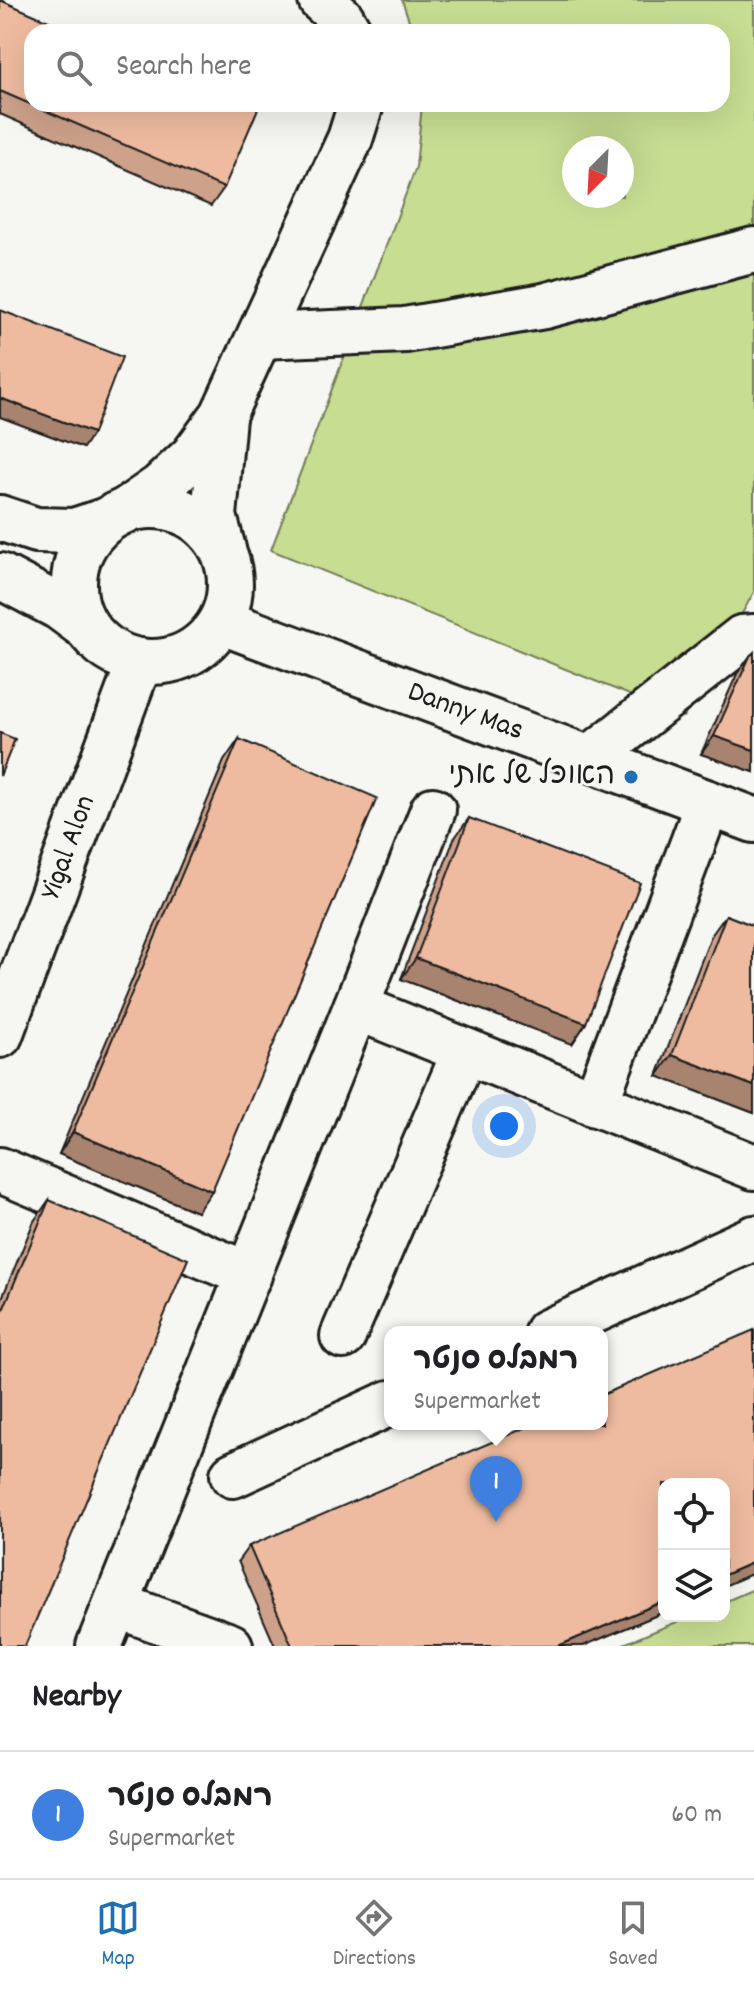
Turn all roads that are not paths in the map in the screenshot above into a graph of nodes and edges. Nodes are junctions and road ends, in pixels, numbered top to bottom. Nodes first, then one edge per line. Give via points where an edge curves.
1 (321, 0) edge
2 (344, 24) edge
3 (358, 112) edge
4 (754, 250) edge
5 (260, 336) junction
6 (223, 415) junction
7 (116, 515) junction
8 (0, 518) edge
9 (223, 549) junction
10 (0, 576) edge
11 (222, 622) junction
12 (86, 627) junction
13 (754, 637) edge
14 (140, 661) junction
15 (589, 759) junction
16 (708, 803) junction
17 (433, 810) dead end
18 (754, 820) edge
19 (356, 1007) junction
20 (0, 1035) edge
21 (465, 1051) junction
22 (595, 1104) junction
23 (754, 1167) edge
24 (0, 1170) edge
25 (754, 1238) edge
26 (249, 1275) junction
27 (560, 1326) edge
28 (343, 1336) dead end
29 (384, 1406) edge
30 (233, 1475) dead end
31 (116, 1605) junction
32 (99, 1646) edge
33 (230, 1646) edge

1 - 2 street
3 - 5 street
4 - 5 street via 544,306 405,330
5 - 6 street
6 - 7 street via 193,456 160,487
6 - 9 street via 214,516
7 - 8 street via 74,531 36,530
7 - 9 street via 156,505 182,512 206,527
7 - 12 street via 82,548 74,575 75,602
9 - 11 street via 231,575
10 - 12 street
11 - 14 street via 205,643 182,657
11 - 15 street, Danny Mas
12 - 14 street via 105,647
13 - 15 street via 742,638
14 - 20 street, Yigal Alon
15 - 16 street, Danny Mas
16 - 18 street, Danny Mas
16 - 22 street
17 - 19 street
19 - 21 street
19 - 26 street
21 - 22 street
21 - 28 street
22 - 23 street
24 - 26 street
25 - 27 street
26 - 31 street
29 - 30 street
31 - 32 street
31 - 33 street

